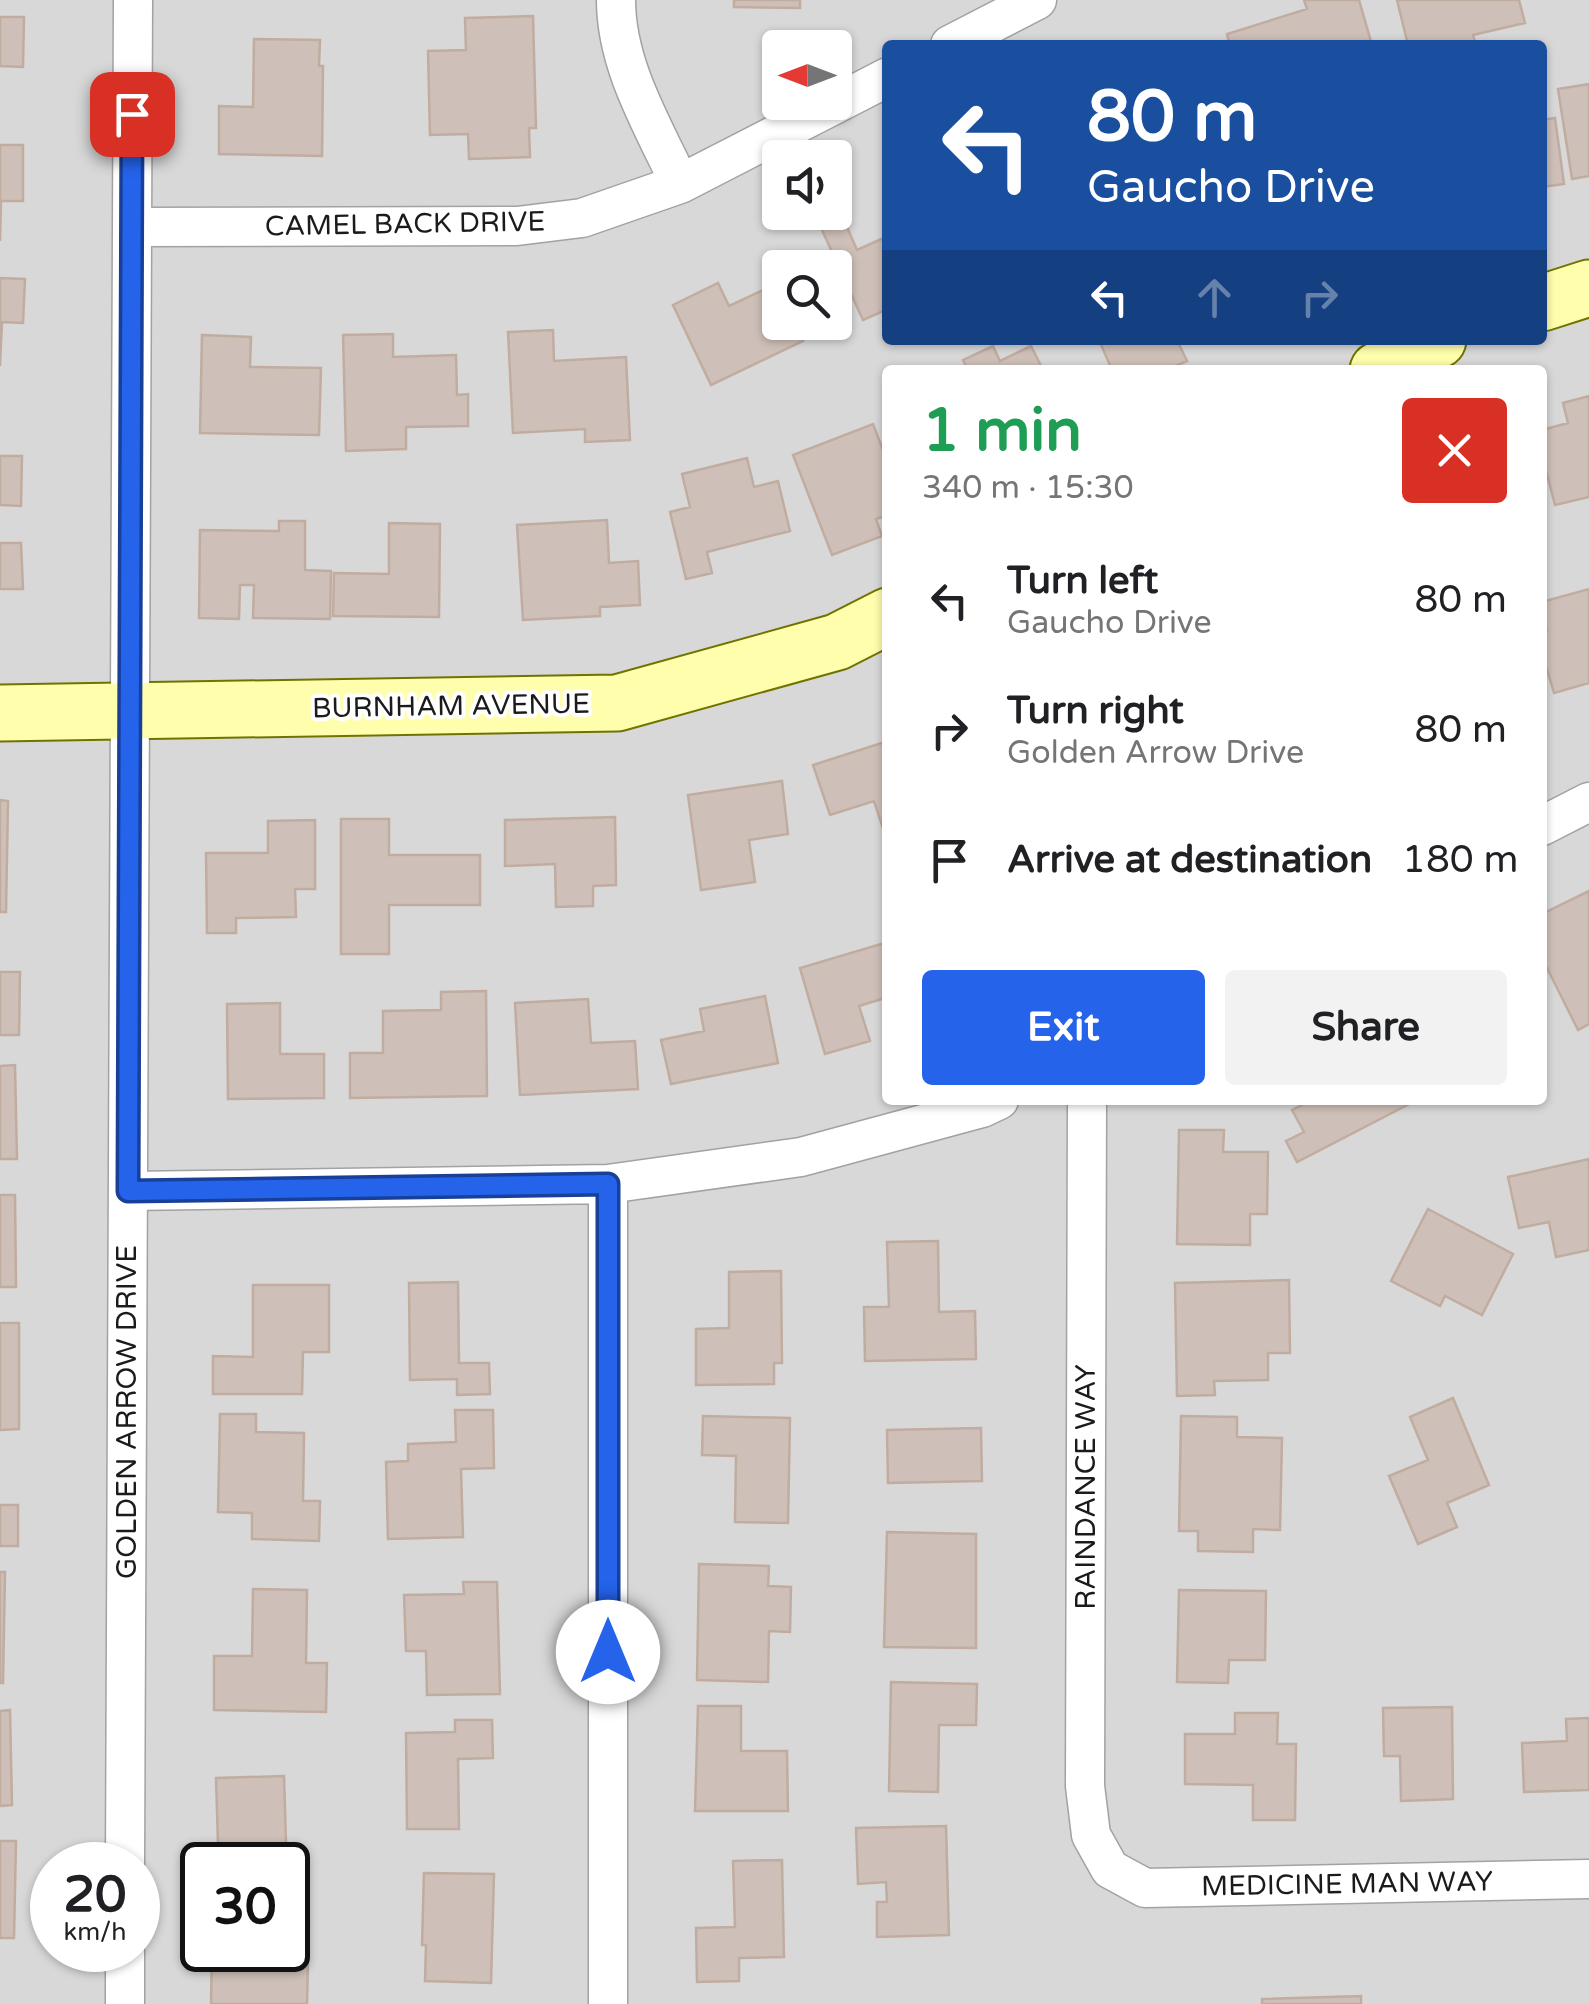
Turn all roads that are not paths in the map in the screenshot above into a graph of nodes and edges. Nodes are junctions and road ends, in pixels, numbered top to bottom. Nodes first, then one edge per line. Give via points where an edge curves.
1 (133, 0) edge
2 (616, 0) edge
3 (1037, 0) edge
4 (960, 40) edge
5 (882, 80) edge
6 (680, 184) junction
7 (132, 227) junction
8 (1589, 288) edge
9 (1547, 301) edge
10 (1428, 345) edge
11 (1388, 365) edge
12 (882, 619) edge
13 (130, 711) junction
14 (0, 713) edge
15 (1589, 802) edge
16 (1547, 823) edge
17 (988, 1105) edge
18 (1087, 1105) edge
19 (608, 1184) junction
20 (128, 1191) junction
21 (126, 1842) edge
22 (1110, 1869) joint
23 (1589, 1879) edge
24 (125, 1972) edge
25 (125, 2004) edge
26 (608, 2004) edge

1 - 7 street, GOLDEN ARROW DRIVE
2 - 6 street via 630,76
3 - 4 street
5 - 6 street, CAMEL BACK DRIVE
6 - 7 street, CAMEL BACK DRIVE via 582,218 516,226
7 - 13 street, GOLDEN ARROW DRIVE
8 - 9 street
10 - 11 street
12 - 13 street, BURNHAM AVENUE via 837,642 617,703
13 - 14 street, BURNHAM AVENUE
13 - 20 street, GOLDEN ARROW DRIVE
15 - 16 street
17 - 19 street via 800,1157
18 - 22 street, RAINDANCE WAY via 1084,1786 1091,1836
19 - 20 street
19 - 26 street
20 - 21 street, GOLDEN ARROW DRIVE
22 - 23 street, MEDICINE MAN WAY via 1145,1888
24 - 25 street

